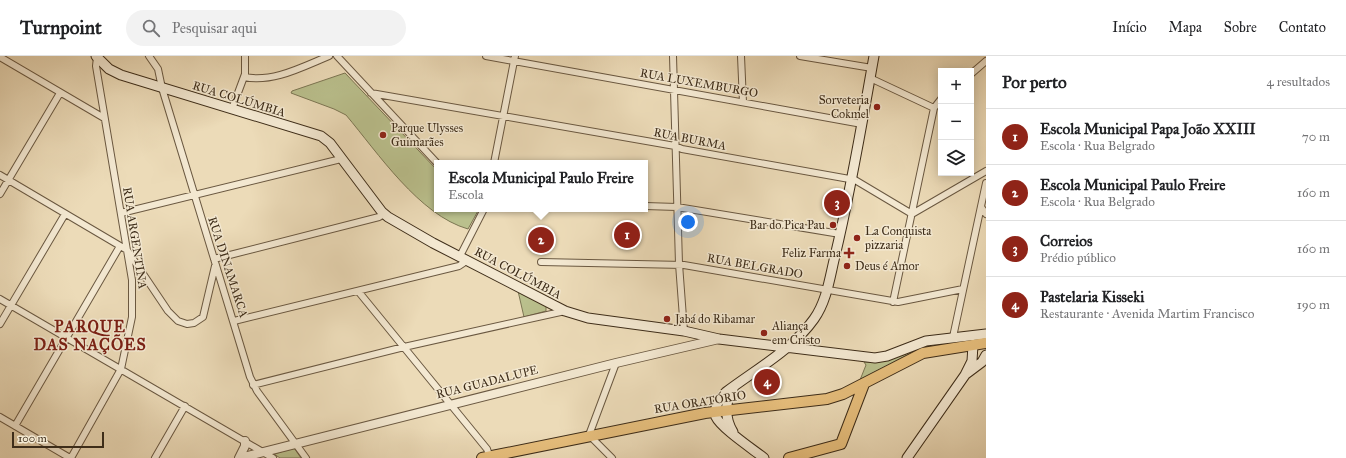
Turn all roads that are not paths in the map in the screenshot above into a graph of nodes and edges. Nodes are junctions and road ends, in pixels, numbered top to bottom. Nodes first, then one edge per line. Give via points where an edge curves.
1 (150, 56) edge
2 (245, 56) edge
3 (329, 56) edge
4 (337, 56) edge
5 (486, 56) edge
6 (673, 56) edge
7 (741, 56) edge
8 (800, 56) edge
9 (874, 56) edge
10 (96, 57) edge
11 (0, 58) edge
12 (514, 59) edge
13 (986, 61) edge
14 (106, 67) junction
15 (872, 68) junction
16 (974, 71) edge
17 (244, 77) junction
18 (870, 78) junction
19 (99, 80) junction
20 (162, 88) junction
21 (674, 90) junction
22 (60, 93) junction
23 (371, 93) junction
24 (742, 102) junction
25 (938, 103) edge
26 (934, 108) junction
27 (103, 109) junction
28 (232, 109) junction
29 (91, 110) junction
30 (503, 117) junction
31 (104, 118) junction
32 (862, 124) junction
33 (675, 146) junction
34 (342, 159) junction
35 (434, 160) edge
36 (495, 160) edge
37 (986, 172) edge
38 (0, 175) edge
39 (8, 180) junction
40 (852, 180) junction
41 (986, 184) edge
42 (0, 194) edge
43 (194, 195) junction
44 (648, 206) edge
45 (677, 207) junction
46 (981, 207) junction
47 (483, 212) edge
48 (122, 213) junction
49 (65, 214) junction
50 (384, 214) junction
51 (912, 214) junction
52 (986, 214) edge
53 (840, 234) junction
54 (120, 246) junction
55 (127, 250) junction
56 (464, 258) junction
57 (215, 262) junction
58 (541, 262) dead end
59 (679, 264) junction
60 (963, 289) junction
61 (827, 290) junction
62 (358, 291) junction
63 (0, 299) edge
64 (893, 302) junction
65 (11, 305) junction
66 (565, 311) junction
67 (234, 321) junction
68 (0, 324) edge
69 (684, 331) junction
70 (66, 337) junction
71 (953, 337) junction
72 (985, 338) edge
73 (719, 339) junction
74 (685, 345) junction
75 (973, 345) junction
76 (787, 346) junction
77 (404, 347) junction
78 (985, 361) edge
79 (616, 363) junction
80 (121, 369) junction
81 (965, 375) junction
82 (738, 384) junction
83 (864, 384) junction
84 (254, 385) junction
85 (451, 404) junction
86 (185, 406) junction
87 (727, 410) junction
88 (716, 411) junction
89 (0, 417) edge
90 (15, 426) junction
91 (589, 435) junction
92 (735, 435) junction
93 (245, 441) junction
94 (295, 443) junction
95 (261, 451) junction
96 (488, 457) edge
97 (71, 458) edge
98 (155, 458) edge
99 (239, 458) edge
100 (273, 458) edge
101 (306, 458) edge
102 (612, 458) edge
103 (764, 458) edge
104 (789, 458) edge
105 (906, 458) edge

1 - 20 street, RUA DINAMARCA via 158,69
2 - 17 street
3 - 17 street via 295,71 265,79
4 - 23 street
5 - 12 street, RUA LUXEMBURGO
6 - 21 street
7 - 24 street
8 - 15 street
9 - 15 main road
10 - 14 main road, RUA COLÚMBIA
10 - 19 street, RUA ARGENTINA
11 - 22 street
12 - 21 street, RUA LUXEMBURGO
12 - 30 street
13 - 16 street
14 - 19 street
14 - 20 main road, RUA COLÚMBIA via 121,75
15 - 18 main road
17 - 28 street
18 - 26 street
18 - 32 main road
19 - 27 street, RUA ARGENTINA
20 - 28 main road, RUA COLÚMBIA
20 - 43 street, RUA DINAMARCA
21 - 24 street, RUA LUXEMBURGO
21 - 33 street
22 - 29 street
22 - 39 street
23 - 30 street, RUA BURMA
23 - 35 street
24 - 32 street, RUA LUXEMBURGO
25 - 26 street
26 - 51 street
27 - 29 street
27 - 31 street, RUA ARGENTINA
28 - 34 main road, RUA COLÚMBIA via 321,136
29 - 31 street
30 - 33 street, RUA BURMA
30 - 36 street
31 - 48 street, RUA ARGENTINA
32 - 40 main road
33 - 40 street, RUA BURMA via 682,150
33 - 45 street
34 - 43 street
34 - 50 main road, RUA COLÚMBIA
37 - 51 street
38 - 39 street
39 - 42 street
39 - 49 street
40 - 51 street, RUA BURMA via 858,181
40 - 53 main road
41 - 46 street
43 - 48 street
43 - 57 street, RUA DINAMARCA
44 - 45 street
45 - 53 street
45 - 59 street
46 - 52 street
46 - 60 street
47 - 56 street
48 - 55 street, RUA ARGENTINA
49 - 54 street
49 - 65 street
50 - 56 main road, RUA COLÚMBIA
50 - 57 street via 379,218
51 - 64 street
53 - 61 main road
54 - 55 street
54 - 70 street
55 - 57 street via 171,315 183,323 194,323 202,317
55 - 80 street, RUA ARGENTINA via 132,280 132,317
56 - 62 street via 459,266
56 - 66 main road, RUA COLÚMBIA
57 - 67 street, RUA DINAMARCA
58 - 59 street, RUA BELGRADO
59 - 61 street, RUA BELGRADO
59 - 69 street
60 - 64 street, RUA BELGRADO
60 - 71 street
61 - 64 street, RUA BELGRADO
61 - 76 main road via 814,319
62 - 67 street
62 - 77 street
63 - 65 street
65 - 68 street
65 - 70 street
66 - 69 main road, RUA COLÚMBIA via 588,318
66 - 77 street
67 - 84 street, RUA DINAMARCA
69 - 73 main road, RUA COLÚMBIA
69 - 74 street via 687,338
70 - 80 street
70 - 90 street
71 - 72 main road, RUA COLÚMBIA
71 - 76 main road, RUA COLÚMBIA via 920,343 882,357
72 - 75 main road, RUA ORATÓRIO
73 - 74 street, RUA GUADALUPE
73 - 76 main road, RUA COLÚMBIA
74 - 79 street, RUA GUADALUPE
75 - 81 main road via 972,361
75 - 83 main road, RUA ORATÓRIO via 923,353
76 - 82 main road
77 - 84 street
77 - 85 street
78 - 81 main road
79 - 85 street, RUA GUADALUPE
79 - 91 street
80 - 86 street
80 - 97 street, RUA ARGENTINA
81 - 105 main road
82 - 87 main road via 728,397
82 - 88 main road via 721,397
83 - 87 main road, RUA ORATÓRIO via 827,399
83 - 104 main road via 841,444
84 - 94 street, RUA DINAMARCA
85 - 94 street, RUA GUADALUPE
85 - 96 street via 487,449
86 - 93 street
86 - 98 street
87 - 88 main road, RUA ORATÓRIO
87 - 92 main road via 730,427
88 - 91 main road, RUA ORATÓRIO
88 - 92 main road via 718,420
89 - 90 street
90 - 97 street
91 - 96 main road, RUA ORATÓRIO
91 - 102 street
92 - 103 main road
93 - 95 street
93 - 99 street
94 - 95 street, RUA GUADALUPE
94 - 101 street, RUA DINAMARCA
95 - 99 street, RUA GUADALUPE
95 - 100 street

